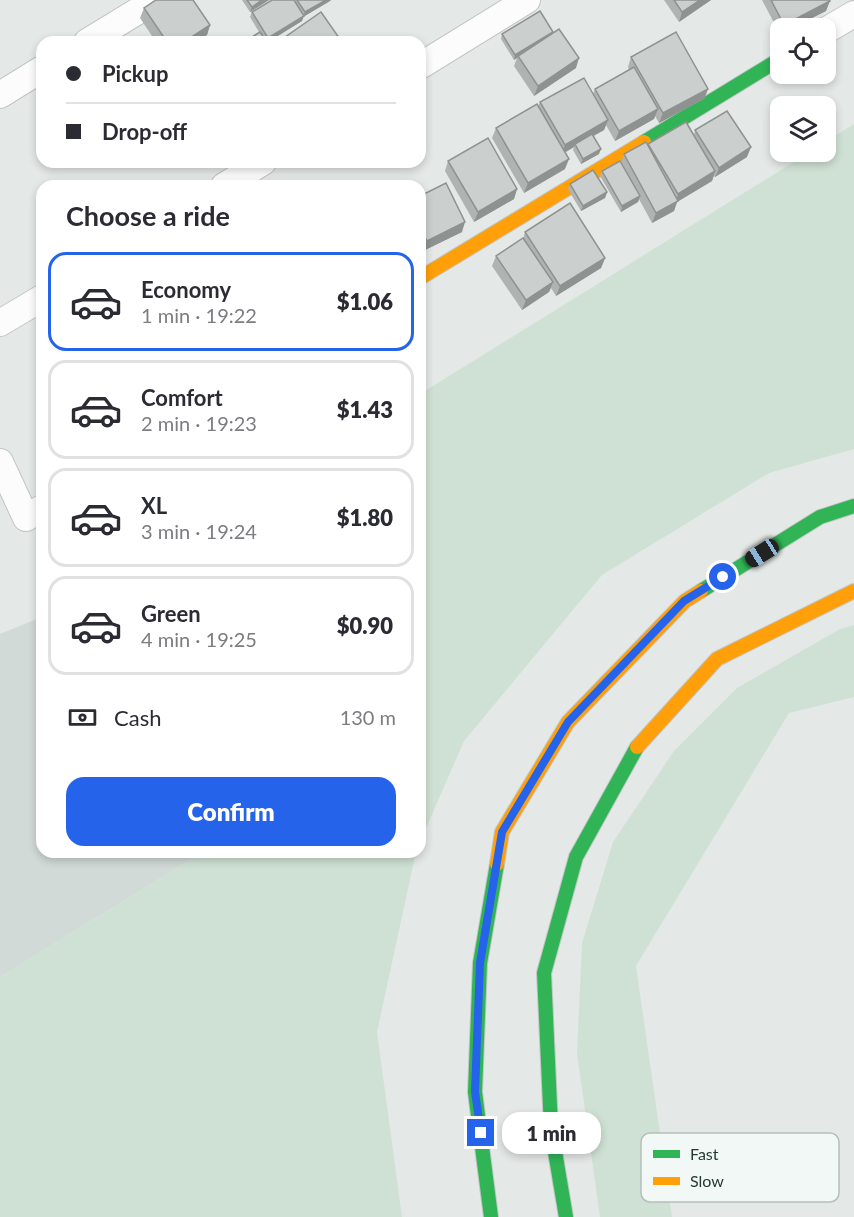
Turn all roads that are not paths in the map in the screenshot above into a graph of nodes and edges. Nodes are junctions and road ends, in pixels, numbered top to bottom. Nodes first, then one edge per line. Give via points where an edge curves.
1 (156, 0) edge
2 (527, 0) edge
3 (854, 14) edge
4 (836, 25) edge
5 (97, 36) edge
6 (426, 62) edge
7 (770, 65) edge
8 (36, 73) edge
9 (0, 95) edge
10 (253, 168) edge
11 (234, 180) edge
12 (426, 274) edge
13 (36, 302) edge
14 (0, 323) edge
15 (0, 462) edge
16 (854, 506) edge
17 (36, 512) edge
18 (854, 591) edge
19 (491, 1217) edge
20 (566, 1217) edge

1 - 5 street
2 - 6 street
3 - 4 street
7 - 12 main road
8 - 9 street
10 - 11 street
13 - 14 street
15 - 17 street via 26,518
16 - 19 main road via 820,517 684,601 568,722 502,832 480,963 475,1092
18 - 20 main road via 717,659 639,742 576,857 544,973 551,1128

